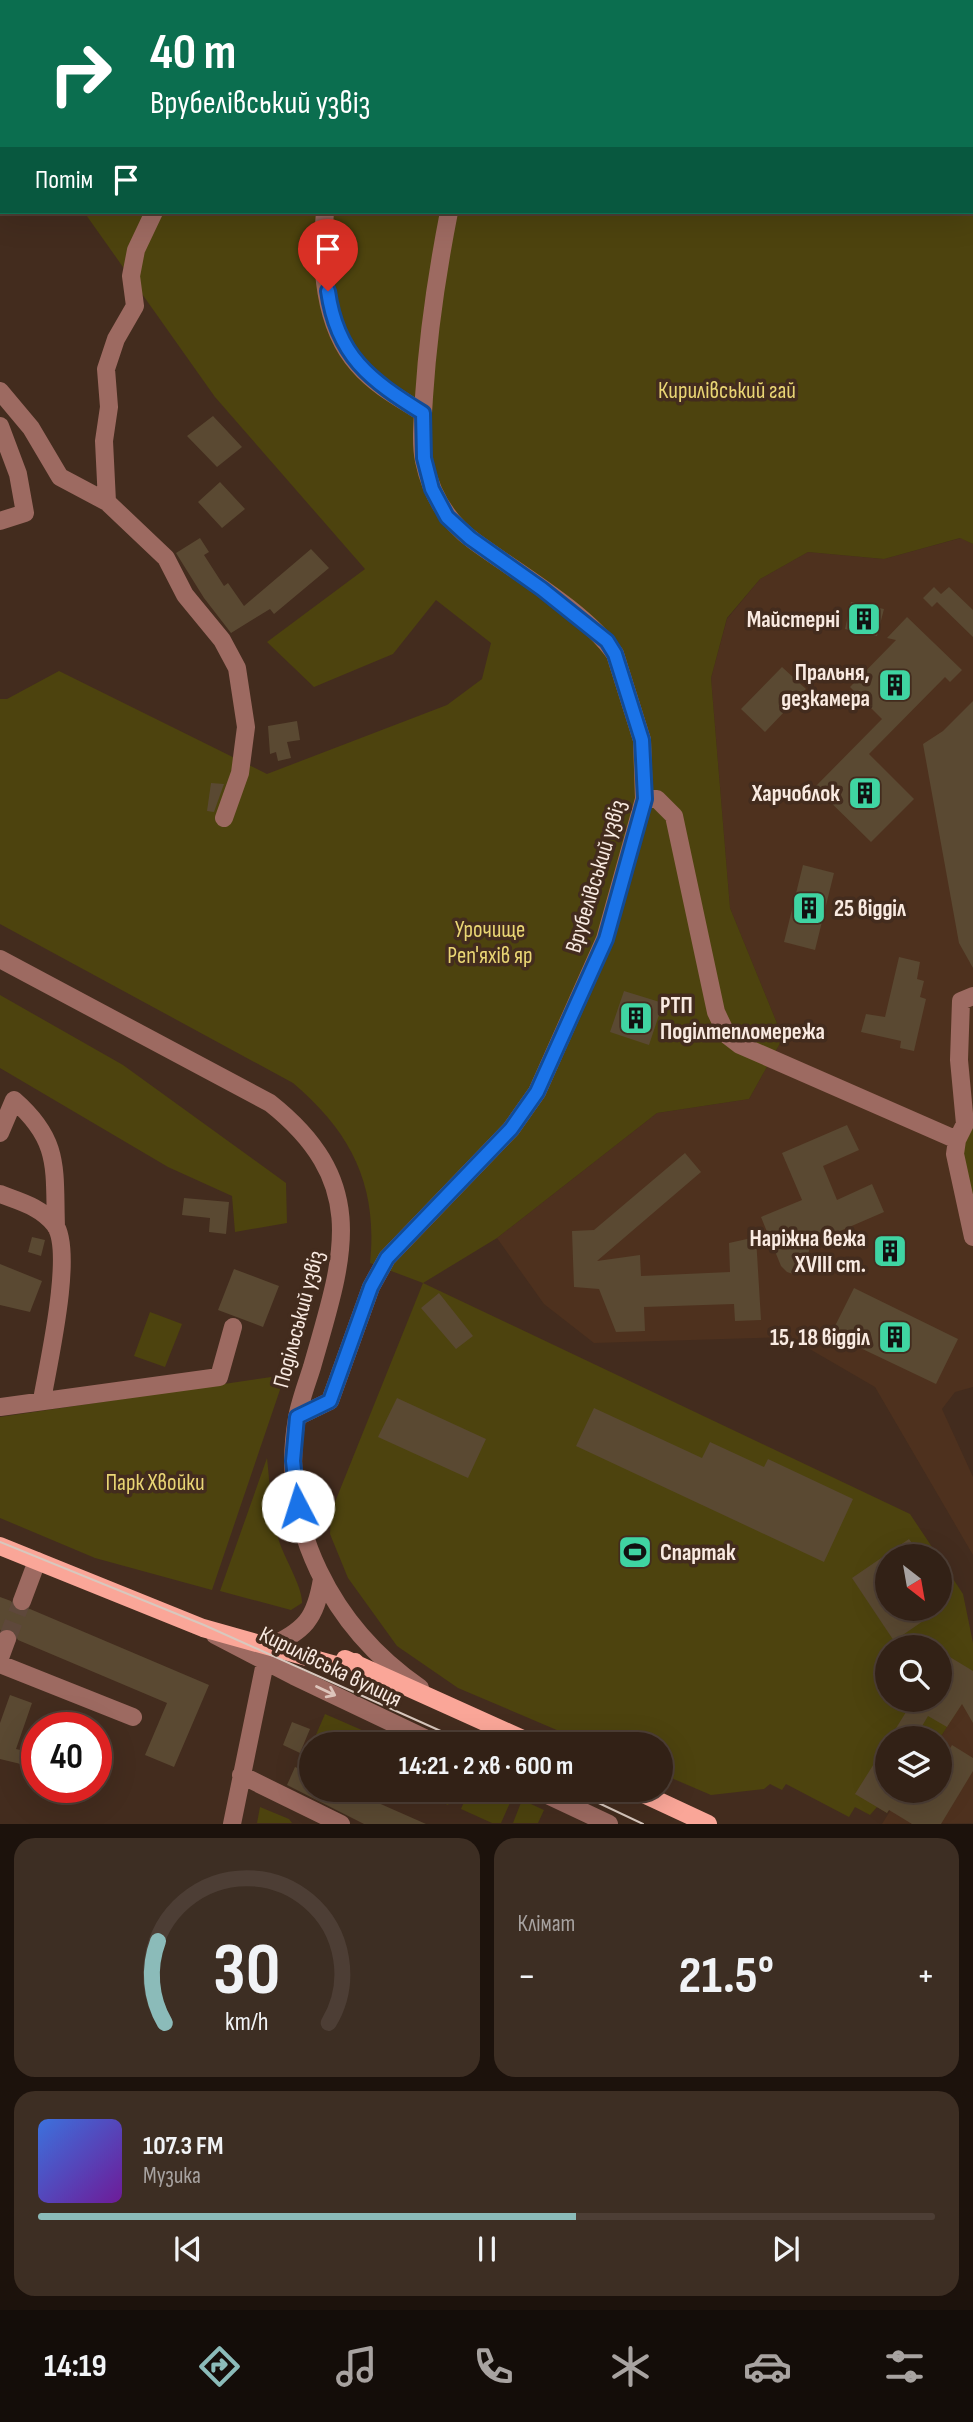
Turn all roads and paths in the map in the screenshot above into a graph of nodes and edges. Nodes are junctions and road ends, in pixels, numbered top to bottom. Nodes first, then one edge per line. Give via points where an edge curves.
1 (153, 214) edge
2 (325, 214) edge
3 (449, 214) edge
4 (0, 391) edge
5 (423, 413) junction
6 (0, 426) edge
7 (107, 502) junction
8 (0, 521) edge
9 (645, 799) junction
10 (224, 818) dead end
11 (0, 959) edge
12 (973, 996) edge
13 (967, 1104) edge
14 (0, 1133) edge
15 (957, 1140) junction
16 (0, 1194) edge
17 (56, 1227) junction
18 (973, 1237) edge
19 (233, 1326) dead end
20 (42, 1400) junction
21 (0, 1407) edge
22 (297, 1417) junction
23 (0, 1546) edge
24 (37, 1561) junction
25 (322, 1579) junction
26 (22, 1601) tunnel mouth
27 (7, 1639) dead end
28 (266, 1655) junction
29 (0, 1658) edge
30 (0, 1664) edge
31 (437, 1699) junction
32 (134, 1717) dead end
33 (414, 1732) edge
34 (508, 1732) edge
35 (241, 1775) junction
36 (563, 1802) edge
37 (661, 1802) edge
38 (333, 1822) edge
39 (232, 1824) edge
40 (610, 1824) edge
41 (708, 1824) edge

1 - 7 street via 136,250 131,276 135,306 106,369 109,407 103,441
2 - 5 street via 324,268 339,338 358,366
3 - 5 street, Врубелівський узвіз via 428,334
4 - 7 street via 31,428 60,477
5 - 9 street, Врубелівський узвіз via 424,458 432,489 447,517 607,641 615,654 642,740
6 - 8 street via 18,474 25,513
7 - 10 street via 166,558 185,595 222,640 236,668 246,727 240,773
9 - 15 street via 657,799 674,816 716,1012 727,1035 740,1045
9 - 22 street, Врубелівський узвіз via 606,939 537,1092 511,1129 387,1258 371,1287 330,1401
11 - 22 street, Подільський узвіз via 270,1103 295,1123 318,1151 335,1184 342,1253
12 - 13 street via 961,1001 959,1060
13 - 15 street
14 - 17 street via 14,1100 44,1133 51,1146
15 - 18 street via 957,1167
16 - 17 street via 40,1210
17 - 20 street via 64,1252
19 - 20 street via 219,1377
20 - 21 street
22 - 25 street, Подільський узвіз via 293,1461 298,1506
23 - 24 main road, Кирилівська вулиця
24 - 26 street
24 - 28 main road, Кирилівська вулиця
25 - 28 street via 312,1617
25 - 31 street, Подільський узвіз via 359,1636 390,1667
27 - 29 street
28 - 31 main road, Кирилівська вулиця via 316,1657 339,1666 355,1662
28 -> 33 street, Кирилівська вулиця
28 - 35 street
30 - 32 street
31 - 34 main road, Кирилівська вулиця
35 - 38 street
35 - 39 street
36 - 40 street
37 - 41 main road

